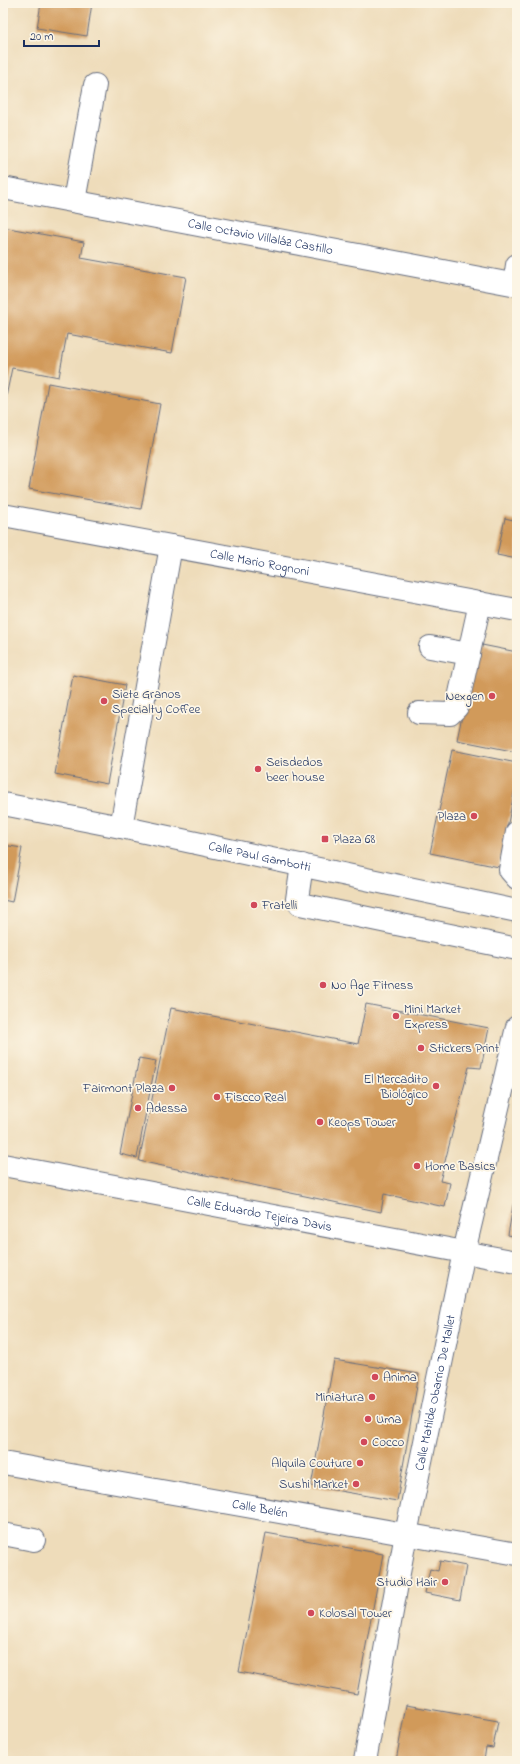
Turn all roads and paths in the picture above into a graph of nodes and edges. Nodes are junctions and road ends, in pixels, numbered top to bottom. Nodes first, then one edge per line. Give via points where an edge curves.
1 (95, 85) dead end
2 (3, 188) edge
3 (74, 201) junction
4 (516, 278) edge
5 (3, 515) edge
6 (171, 546) junction
7 (480, 603) junction
8 (517, 610) edge
9 (430, 647) dead end
10 (469, 654) junction
11 (419, 713) dead end
12 (3, 804) edge
13 (121, 827) junction
14 (517, 832) edge
15 (302, 865) junction
16 (517, 878) edge
17 (517, 911) edge
18 (517, 949) edge
19 (517, 1027) edge
20 (3, 1165) edge
21 (464, 1252) junction
22 (517, 1262) edge
23 (3, 1463) edge
24 (3, 1534) edge
25 (406, 1534) junction
26 (34, 1540) dead end
27 (517, 1554) edge
28 (365, 1761) edge

1 - 3 street
2 - 3 street, Calle Octavio Villaláz Castillo
3 - 4 street, Calle Octavio Villaláz Castillo
5 - 6 street, Calle Mario Rognoni
6 - 7 street, Calle Mario Rognoni
6 - 13 street
7 - 8 street, Calle Mario Rognoni
7 - 10 street
9 - 10 street
10 - 11 street via 457,707 450,714
12 - 13 street, Calle Paul Gambotti
13 - 15 street, Calle Paul Gambotti
14 - 16 street via 510,870
15 - 17 street, Calle Paul Gambotti
15 - 18 street via 297,899 300,904
19 - 21 street, Calle Matilde Obarrio De Mallet
20 - 21 street, Calle Eduardo Tejeira Davis
21 - 22 street, Calle Eduardo Tejeira Davis
21 - 25 street, Calle Matilde Obarrio De Mallet
23 - 25 street, Calle Belén
24 - 26 street
25 - 27 street, Calle Belén
25 - 28 street, Calle Matilde Obarrio De Mallet

